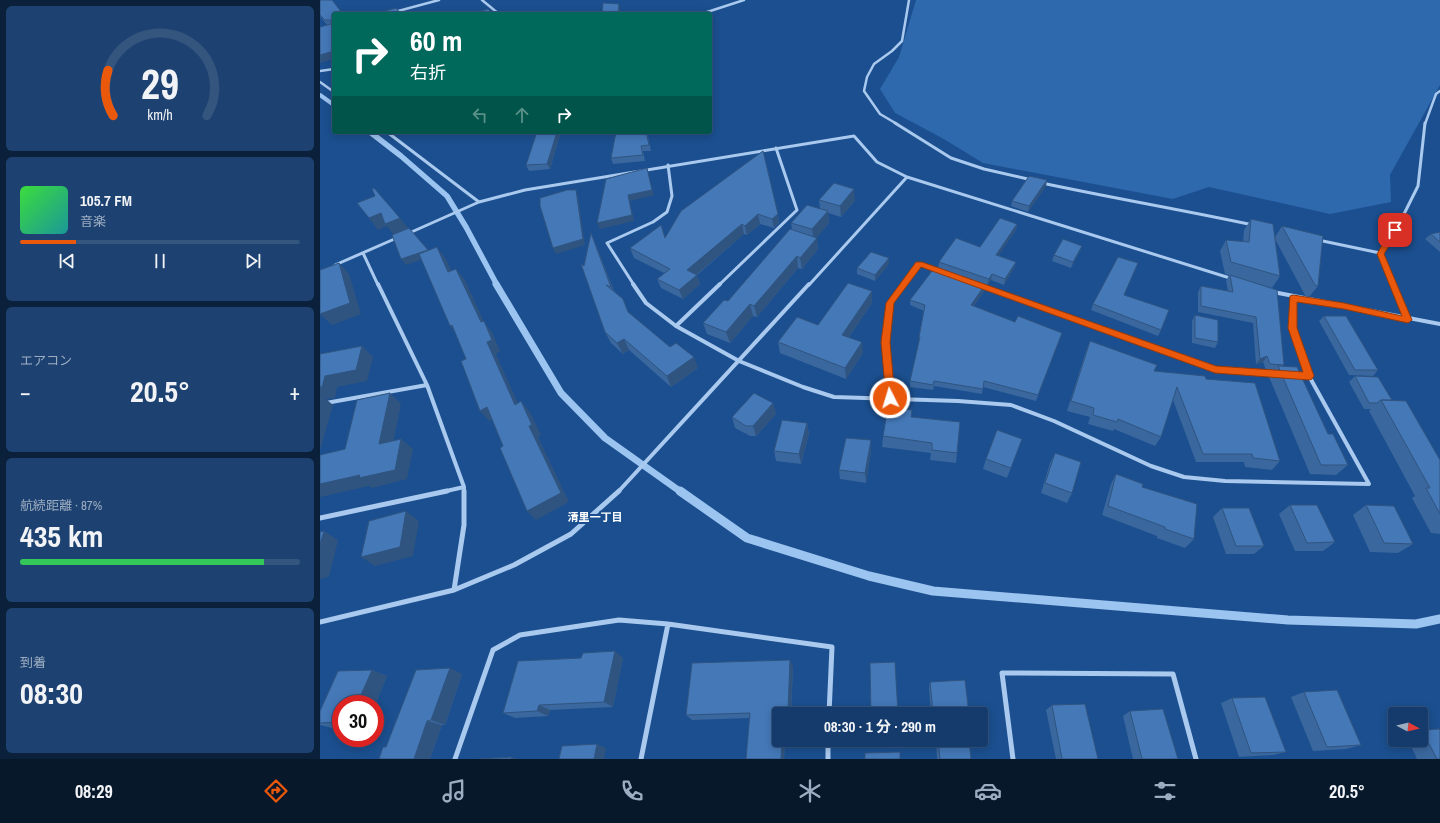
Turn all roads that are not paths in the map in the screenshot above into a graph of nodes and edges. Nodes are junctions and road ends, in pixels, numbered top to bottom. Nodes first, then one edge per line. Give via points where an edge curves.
1 (439, 0) edge
2 (482, 0) edge
3 (744, 0) edge
4 (909, 0) edge
5 (394, 12) edge
6 (497, 12) edge
7 (707, 12) edge
8 (332, 69) edge
9 (320, 71) edge
10 (320, 82) edge
11 (332, 91) edge
12 (1440, 92) edge
13 (390, 134) edge
14 (776, 148) junction
15 (668, 166) junction
16 (907, 177) junction
17 (479, 202) junction
18 (1256, 226) edge
19 (1311, 238) edge
20 (363, 253) junction
21 (1380, 254) junction
22 (334, 265) edge
23 (941, 272) edge
24 (1234, 279) edge
25 (978, 285) edge
26 (1271, 291) edge
27 (1293, 298) junction
28 (1408, 320) junction
29 (1440, 324) edge
30 (676, 326) junction
31 (739, 361) junction
32 (1286, 375) edge
33 (1293, 375) edge
34 (1309, 376) junction
35 (427, 385) junction
36 (890, 398) junction
37 (320, 404) edge
38 (464, 487) junction
39 (320, 518) edge
40 (454, 590) junction
41 (320, 622) edge
42 (668, 624) junction
43 (830, 707) edge
44 (828, 747) edge
45 (456, 759) edge
46 (641, 759) edge
47 (828, 759) edge
48 (1013, 759) edge
49 (1196, 759) edge

1 - 5 street
2 - 6 street
3 - 7 street
4 - 18 street via 902,41 874,64 867,77 864,91 880,114 951,158 984,169 1110,198
8 - 9 street
10 - 11 street
12 - 21 street via 1436,94 1426,118 1418,186
13 - 17 street
14 - 15 street
14 - 16 street via 854,136 877,162
14 - 30 street via 797,210
15 - 17 street via 524,190
15 - 30 street via 672,196 667,212 653,222 607,243 646,303
16 - 24 street
16 - 31 street
17 - 20 street
19 - 21 street
20 - 22 street
20 - 35 street
21 - 28 street
23 - 36 street via 919,264 890,303 885,342
25 - 32 street via 1215,370
26 - 27 street
27 - 28 street
27 - 34 street via 1292,328
28 - 29 street
30 - 31 street
31 - 36 street via 834,397
31 - 40 street via 626,484 571,534 514,566
33 - 34 street
34 - 36 street via 1369,484 1225,482 1184,477 1151,466 1054,421 1011,405
35 - 37 street
35 - 38 street
38 - 39 street
38 - 40 street via 464,525
40 - 41 street
42 - 43 street via 832,647
42 - 45 street via 619,620 520,635 493,650
42 - 46 street
44 - 47 street
48 - 49 street via 1002,673 1173,674

